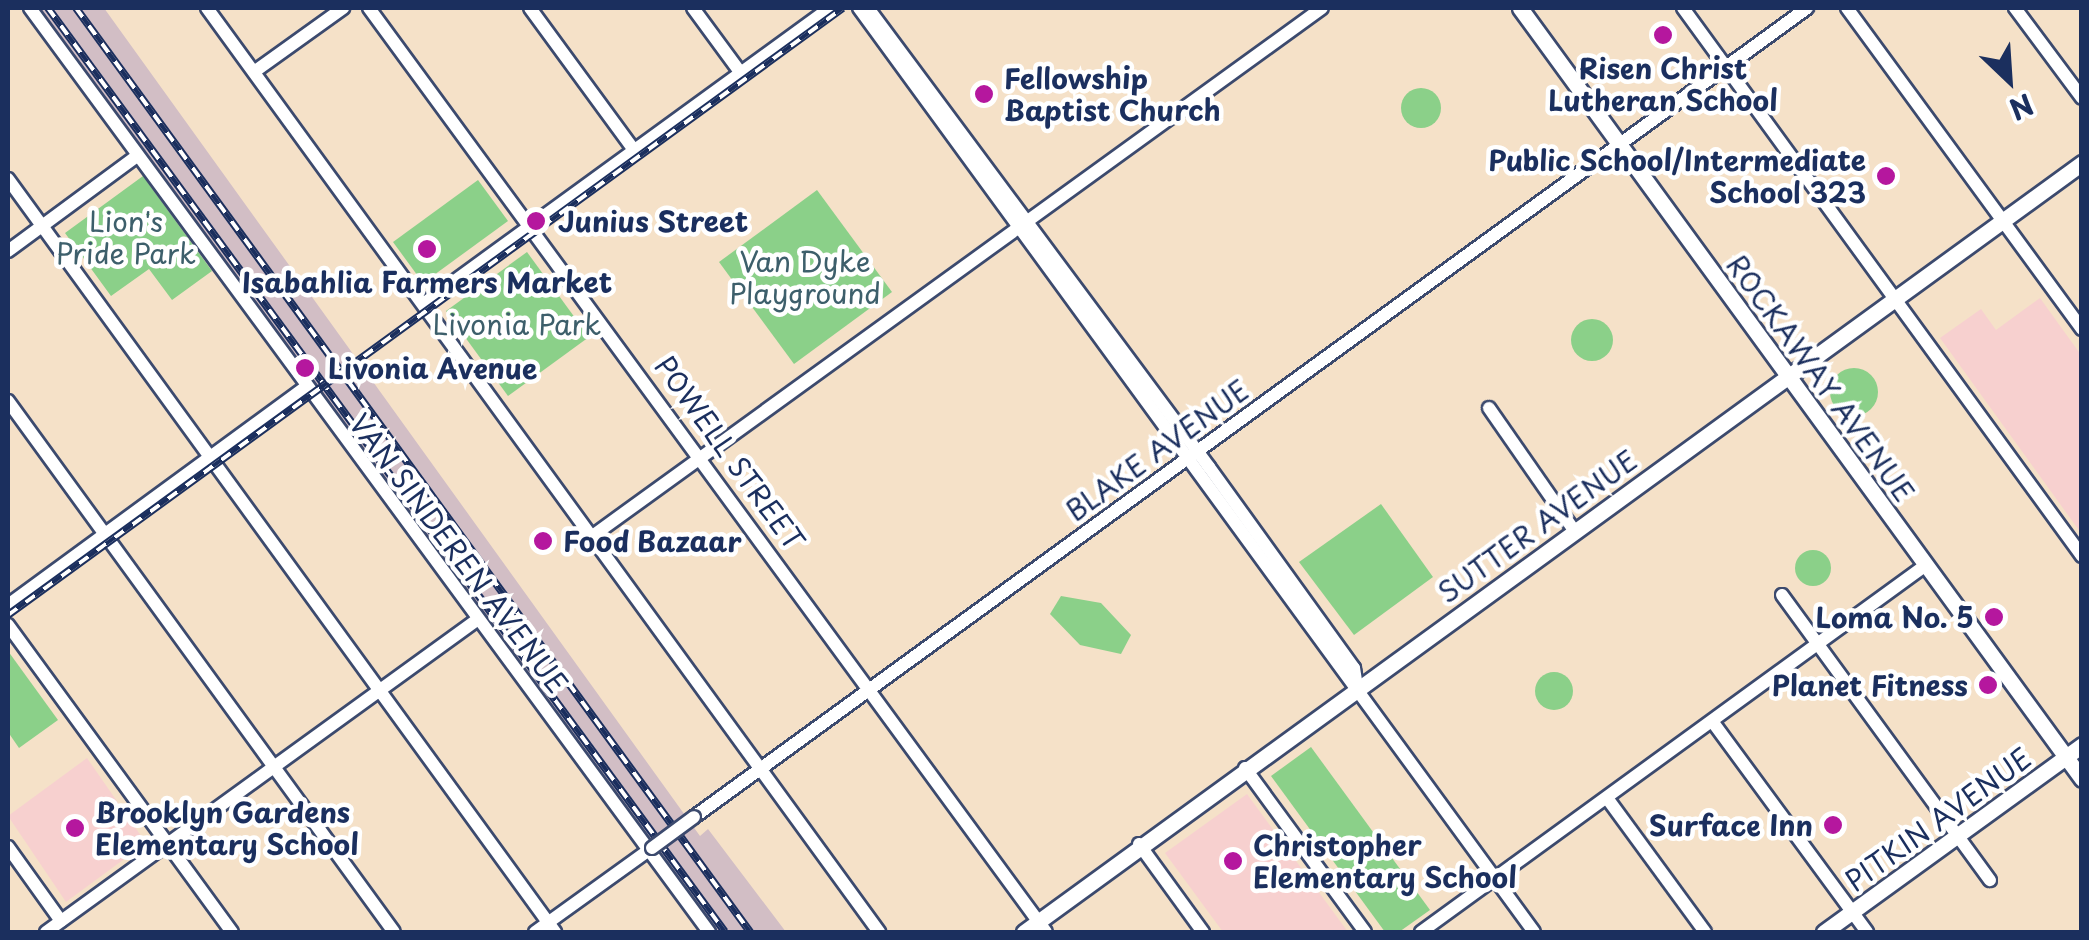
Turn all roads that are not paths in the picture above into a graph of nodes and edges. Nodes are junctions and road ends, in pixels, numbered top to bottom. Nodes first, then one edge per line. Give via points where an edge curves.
1 (30, 8) edge
2 (207, 8) edge
3 (343, 8) edge
4 (369, 8) edge
5 (530, 8) edge
6 (693, 8) edge
7 (830, 8) edge
8 (859, 8) edge
9 (868, 8) edge
10 (1322, 8) edge
11 (1520, 8) edge
12 (1683, 8) edge
13 (1807, 8) edge
14 (1847, 8) edge
15 (2015, 8) edge
16 (1726, 66) junction
17 (254, 72) junction
18 (740, 72) junction
19 (2082, 98) edge
20 (1619, 144) junction
21 (634, 150) junction
22 (137, 156) junction
23 (2082, 163) edge
24 (8, 179) edge
25 (2002, 220) junction
26 (1030, 222) junction
27 (42, 226) junction
28 (529, 226) junction
29 (1017, 232) junction
30 (8, 252) edge
31 (1894, 299) junction
32 (423, 304) junction
33 (2082, 329) edge
34 (1788, 376) junction
35 (306, 388) junction
36 (8, 401) edge
37 (1489, 408) dead end
38 (1198, 452) junction
39 (210, 457) junction
40 (703, 457) junction
41 (1184, 461) junction
42 (1573, 529) junction
43 (104, 534) junction
44 (592, 537) junction
45 (2082, 556) edge
46 (1926, 565) junction
47 (1782, 595) dead end
48 (8, 605) edge
49 (478, 619) junction
50 (8, 625) edge
51 (1818, 645) junction
52 (1357, 687) junction
53 (870, 688) junction
54 (380, 691) junction
55 (1712, 721) junction
56 (2082, 745) edge
57 (2066, 757) junction
58 (274, 768) junction
59 (1246, 768) junction
60 (760, 769) junction
61 (2082, 779) edge
62 (1607, 798) junction
63 (1958, 836) junction
64 (1139, 844) junction
65 (168, 845) junction
66 (8, 847) edge
67 (651, 849) junction
68 (1496, 879) junction
69 (1990, 880) dead end
70 (1852, 912) junction
71 (62, 921) junction
72 (1042, 926) edge
73 (552, 928) edge
74 (46, 932) edge
75 (232, 932) edge
76 (394, 932) edge
77 (536, 932) edge
78 (710, 932) edge
79 (880, 932) edge
80 (1024, 932) edge
81 (1204, 932) edge
82 (1365, 932) edge
83 (1421, 932) edge
84 (1534, 932) edge
85 (1706, 932) edge
86 (1824, 932) edge
87 (1866, 932) edge

1 - 22 street, VAN SINDEREN AVENUE
2 - 17 street
3 - 17 street
4 - 28 street, POWELL STREET
5 - 21 street
6 - 18 street
7 - 18 street
8 - 29 street
9 - 26 street
10 - 26 street
11 - 20 street, ROCKAWAY AVENUE
12 - 16 street
13 - 16 street, BLAKE AVENUE
14 - 25 street
15 - 19 street
16 - 20 street, BLAKE AVENUE
16 - 31 street
17 - 32 street
18 - 21 street
20 - 34 street, ROCKAWAY AVENUE
20 - 38 street, BLAKE AVENUE
21 - 28 street
22 - 27 street
22 - 35 street, VAN SINDEREN AVENUE
23 - 25 street, SUTTER AVENUE
24 - 27 street
25 - 31 street, SUTTER AVENUE
25 - 33 street
26 - 29 street
26 - 38 street
27 - 30 street
27 - 39 street
28 - 32 street
28 - 40 street, POWELL STREET
29 - 40 street
29 - 41 street
31 - 34 street, SUTTER AVENUE
31 - 45 street
32 - 44 street
34 - 42 street, SUTTER AVENUE
34 - 46 street, ROCKAWAY AVENUE
35 - 39 street
35 - 49 street, VAN SINDEREN AVENUE
36 - 43 street
37 - 42 street
38 - 41 street, BLAKE AVENUE
38 - 52 street via 1354,668
39 - 43 street
39 - 54 street
40 - 44 street
40 - 53 street, POWELL STREET
41 - 52 street
41 - 53 street, BLAKE AVENUE
42 - 52 street, SUTTER AVENUE
43 - 48 street
43 - 58 street
44 - 60 street
46 - 51 street
46 - 57 street, ROCKAWAY AVENUE
47 - 51 street
49 - 54 street
49 - 67 street, VAN SINDEREN AVENUE
50 - 65 street
51 - 55 street
51 - 63 street
52 - 59 street, SUTTER AVENUE
52 - 68 street
53 - 60 street, BLAKE AVENUE
53 - 72 street, POWELL STREET
54 - 58 street
54 - 73 street
55 - 62 street
55 - 70 street
56 - 57 street, PITKIN AVENUE
57 - 61 street, ROCKAWAY AVENUE
57 - 63 street, PITKIN AVENUE
58 - 65 street
58 - 76 street
59 - 64 street, SUTTER AVENUE
59 - 82 street
60 - 67 street, BLAKE AVENUE, bridge
60 - 79 street
62 - 68 street
62 - 85 street
63 - 69 street
63 - 70 street, PITKIN AVENUE
64 - 72 street, SUTTER AVENUE
64 - 81 street
65 - 71 street
65 - 75 street
66 - 71 street
67 - 73 street, BLAKE AVENUE
67 - 78 street, VAN SINDEREN AVENUE
68 - 83 street
68 - 84 street
70 - 86 street, PITKIN AVENUE
70 - 87 street
71 - 74 street
72 - 80 street, SUTTER AVENUE
73 - 77 street, BLAKE AVENUE

